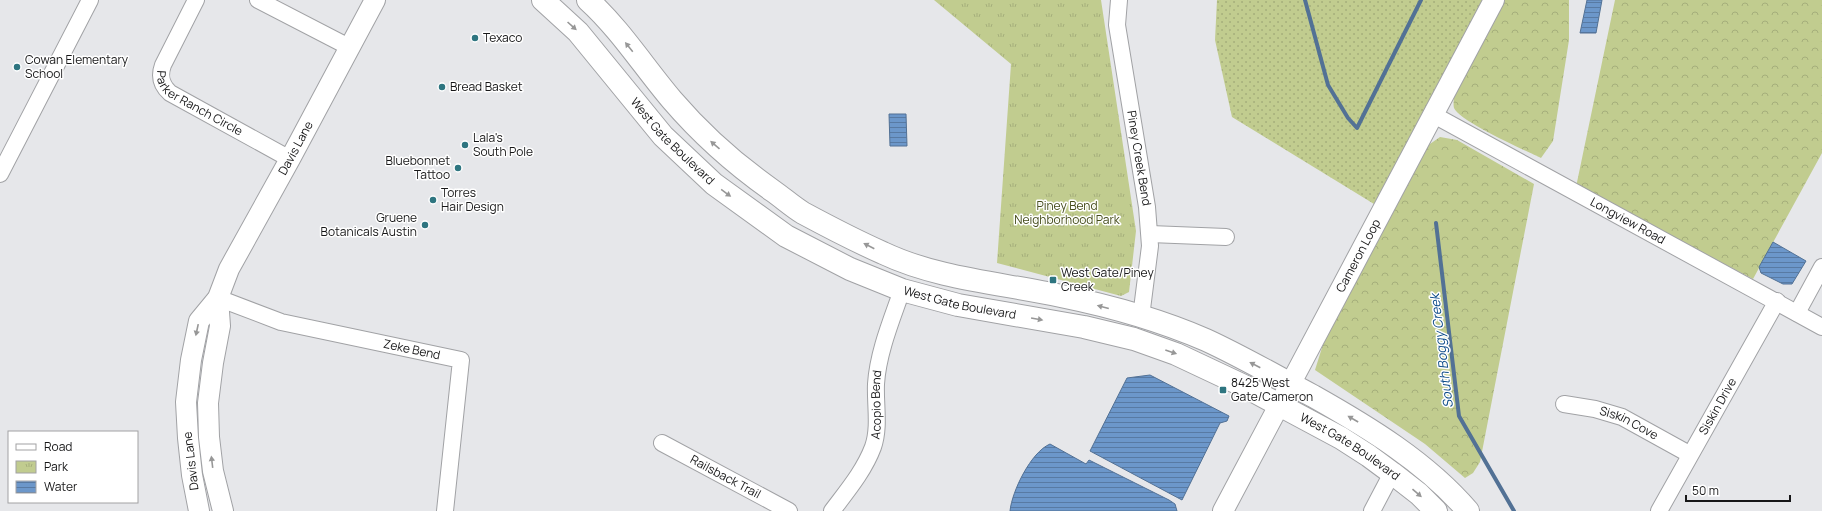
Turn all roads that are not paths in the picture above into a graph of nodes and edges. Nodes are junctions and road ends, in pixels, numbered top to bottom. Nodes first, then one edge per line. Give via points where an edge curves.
1 (90, 0) edge
2 (196, 0) edge
3 (258, 0) edge
4 (375, 0) edge
5 (543, 0) edge
6 (588, 0) edge
7 (1119, 0) edge
8 (1494, 0) edge
9 (349, 48) junction
10 (1432, 114) junction
11 (290, 159) junction
12 (0, 174) edge
13 (1150, 234) junction
14 (1226, 237) dead end
15 (803, 245) junction
16 (908, 263) junction
17 (1822, 267) edge
18 (1020, 289) junction
19 (902, 290) junction
20 (218, 298) junction
21 (1776, 301) junction
22 (1797, 314) junction
23 (1141, 316) junction
24 (1822, 327) edge
25 (1290, 384) junction
26 (1564, 404) dead end
27 (1278, 405) junction
28 (662, 443) dead end
29 (1690, 454) junction
30 (1392, 473) junction
31 (221, 506) edge
32 (194, 510) edge
33 (445, 511) edge
34 (790, 511) edge
35 (832, 511) edge
36 (1223, 511) edge
37 (1372, 511) edge
38 (1436, 511) edge
39 (1468, 511) edge
40 (1659, 511) edge

1 - 12 street
2 - 11 street, Parker Ranch Circle via 160,71 162,85 170,93
3 - 9 street
4 - 9 street, Davis Lane
5 -> 15 main road, West Gate Boulevard via 578,32 669,142 714,184 786,236
16 -> 6 main road, West Gate Boulevard via 884,254 802,212 724,152 673,101 602,13
7 - 13 street, Piney Creek Bend via 1117,25
8 - 10 street, Cameron Loop
9 - 11 street, Davis Lane
10 - 21 street, Longview Road
10 - 25 street, Cameron Loop
11 - 20 street, Davis Lane via 229,268
13 - 14 street
13 - 23 street, Piney Creek Bend
15 - 16 main road via 832,250 888,269 902,268
15 - 19 main road, West Gate Boulevard via 850,269
16 - 18 main road, West Gate Boulevard via 972,280
17 - 22 street
18 - 19 main road via 993,294 914,280
23 -> 18 main road, West Gate Boulevard via 1061,296
19 -> 27 main road, West Gate Boulevard via 958,305 1084,327 1134,339 1176,354
19 - 35 street, Acopio Bend via 882,352 876,383 876,430 873,446 857,478
31 -> 20 street, Davis Lane via 209,437 208,403 212,363 220,326
20 -> 32 street, Davis Lane via 199,321 186,402
20 - 33 street, Zeke Bend via 280,322 461,360
21 - 22 street, Longview Road
21 - 29 street, Siskin Drive
22 - 24 street, Longview Road
25 -> 23 main road, West Gate Boulevard via 1205,340
25 - 27 street, Cameron Loop
39 -> 25 main road, West Gate Boulevard via 1435,479 1381,436
26 - 29 street, Siskin Cove via 1622,417
27 - 30 main road, West Gate Boulevard via 1341,438
27 - 36 street, Cameron Loop
28 - 34 street, Railsback Trail
29 - 40 street, Siskin Drive
30 - 37 street
30 -> 38 main road, West Gate Boulevard
31 - 32 street

